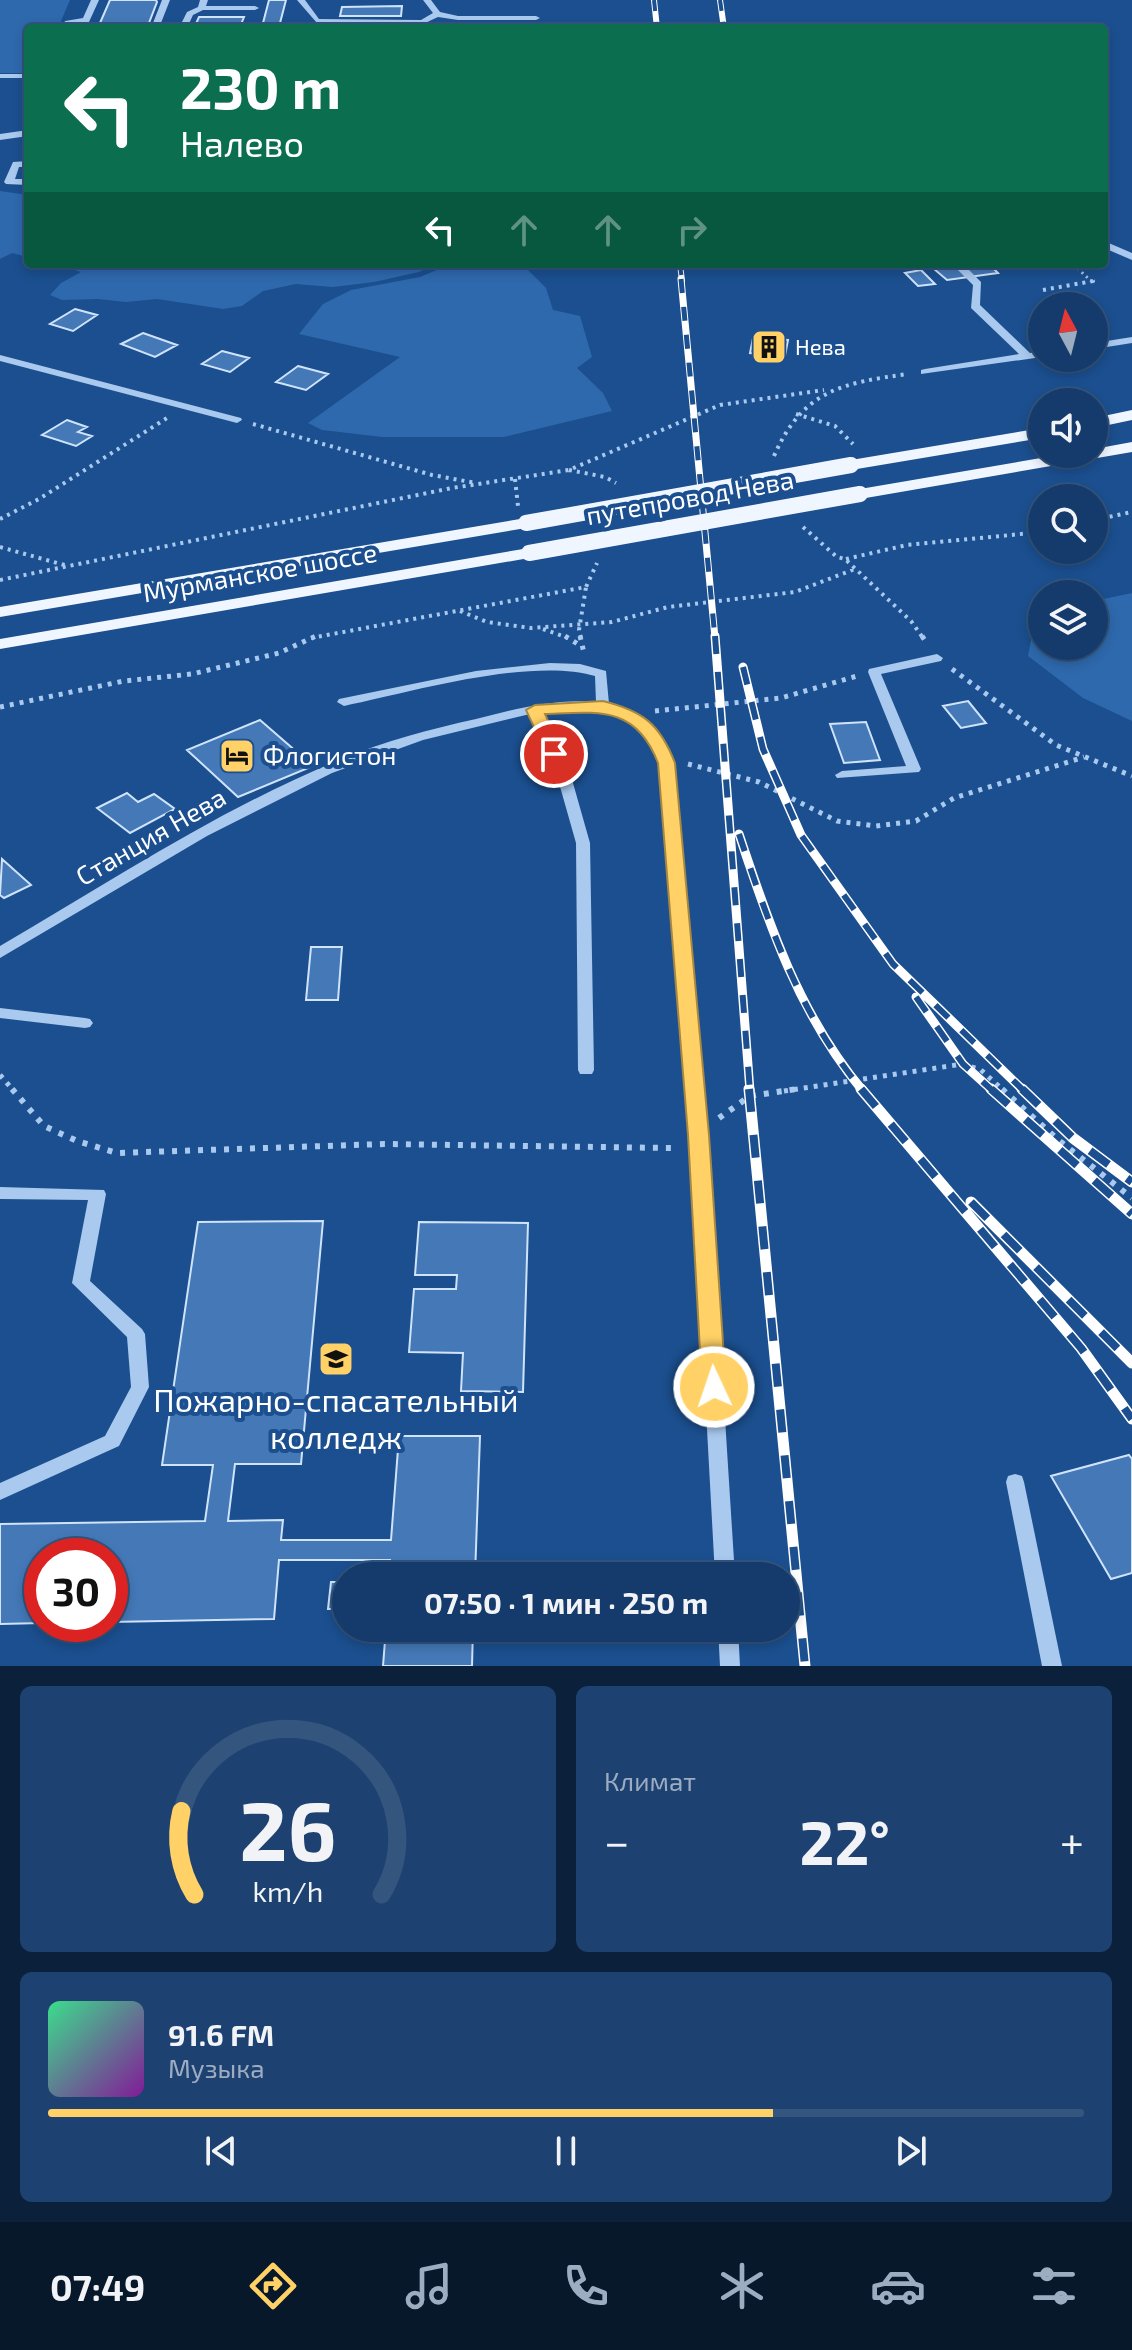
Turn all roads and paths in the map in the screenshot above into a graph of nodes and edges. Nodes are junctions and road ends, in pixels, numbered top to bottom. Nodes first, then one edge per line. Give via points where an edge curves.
1 (95, 0) edge
2 (166, 0) edge
3 (301, 0) edge
4 (427, 0) edge
5 (203, 4) edge
6 (255, 8) dead end
7 (437, 14) junction
8 (536, 18) dead end
9 (68, 24) edge
10 (157, 24) edge
11 (185, 24) edge
12 (0, 76) edge
13 (24, 76) edge
14 (24, 134) edge
15 (0, 137) edge
16 (24, 164) edge
17 (5, 184) edge
18 (1108, 246) edge
19 (1132, 257) edge
20 (961, 268) edge
21 (1078, 268) edge
22 (1043, 290) dead end
23 (1132, 340) edge
24 (1108, 344) edge
25 (1027, 356) joint
26 (0, 358) edge
27 (925, 372) dead end
28 (824, 390) dead end
29 (185, 407) junction
30 (796, 414) dead end
31 (1132, 415) edge
32 (237, 420) joint
33 (1108, 420) edge
34 (1028, 435) edge
35 (1132, 447) edge
36 (856, 448) dead end
37 (569, 470) junction
38 (515, 479) junction
39 (481, 484) junction
40 (619, 485) dead end
41 (518, 507) dead end
42 (1132, 512) edge
43 (1108, 517) edge
44 (0, 519) edge
45 (526, 523) joint
46 (1028, 533) edge
47 (0, 547) edge
48 (529, 553) joint
49 (845, 559) dead end
50 (598, 560) dead end
51 (69, 567) junction
52 (855, 569) dead end
53 (0, 580) edge
54 (586, 587) junction
55 (459, 610) junction
56 (0, 612) edge
57 (580, 624) junction
58 (531, 628) junction
59 (0, 644) edge
60 (582, 647) junction
61 (937, 658) joint
62 (591, 668) junction
63 (874, 672) junction
64 (344, 702) dead end
65 (603, 706) junction
66 (0, 707) edge
67 (535, 710) junction
68 (631, 715) junction
69 (842, 775) dead end
70 (1132, 776) edge
71 (0, 953) edge
72 (0, 1013) edge
73 (85, 1023) dead end
74 (586, 1070) dead end
75 (0, 1075) edge
76 (699, 1135) junction
77 (0, 1193) edge
78 (1132, 1198) edge
79 (1015, 1482) dead end
80 (0, 1492) edge
81 (724, 1562) edge
82 (729, 1642) edge
83 (730, 1666) edge
84 (1052, 1666) edge

1 - 9 street via 86,20
2 - 10 street
3 - 7 street via 317,21 423,22
4 - 7 street
5 - 6 street
5 - 11 street
7 - 8 street
12 - 13 street
14 - 15 street
16 - 17 street via 16,164
18 - 19 street
20 - 25 street via 978,284 975,306
21 - 22 path via 1093,281
23 - 24 street
25 - 27 street
26 - 29 street
28 - 37 path via 720,405
29 - 32 street
29 - 44 path
30 - 36 path via 835,426
31 - 33 main road
32 - 39 path
34 - 45 main road, путепровод Нева, bridge
35 - 48 main road, путепровод Нева, bridge
37 - 38 path
37 - 40 path
38 - 39 path
38 - 41 path
39 - 51 path
42 - 43 path
45 - 56 main road, Мурманское шоссе
46 - 49 path via 907,545
47 - 51 path
48 - 59 main road, Мурманское шоссе
50 - 54 path
51 - 53 path
52 - 57 path via 795,592
54 - 55 path
54 - 57 path
55 - 58 path via 487,622
55 - 66 path via 315,636 279,653 192,674 124,681
57 - 58 path
57 - 60 path
58 - 60 path via 562,634
60 - 62 path
61 - 63 street
61 - 70 path via 1056,745
62 - 64 street via 506,671
62 - 65 street via 601,674
63 - 68 path via 781,698
63 - 69 street via 914,769
65 - 67 street, Станция Нева
65 - 68 street
67 - 71 street, Станция Нева via 413,740 330,769 254,805
67 - 74 street via 564,776 583,843
68 - 76 street via 657,738 666,763
72 - 73 street
75 - 76 path via 44,1126 117,1153 379,1144 631,1150 671,1148
76 - 78 path via 750,1096 963,1064 981,1070
76 - 81 street
77 - 80 street via 98,1194 81,1283 136,1334 140,1387 112,1441
79 - 84 street
82 - 83 street

